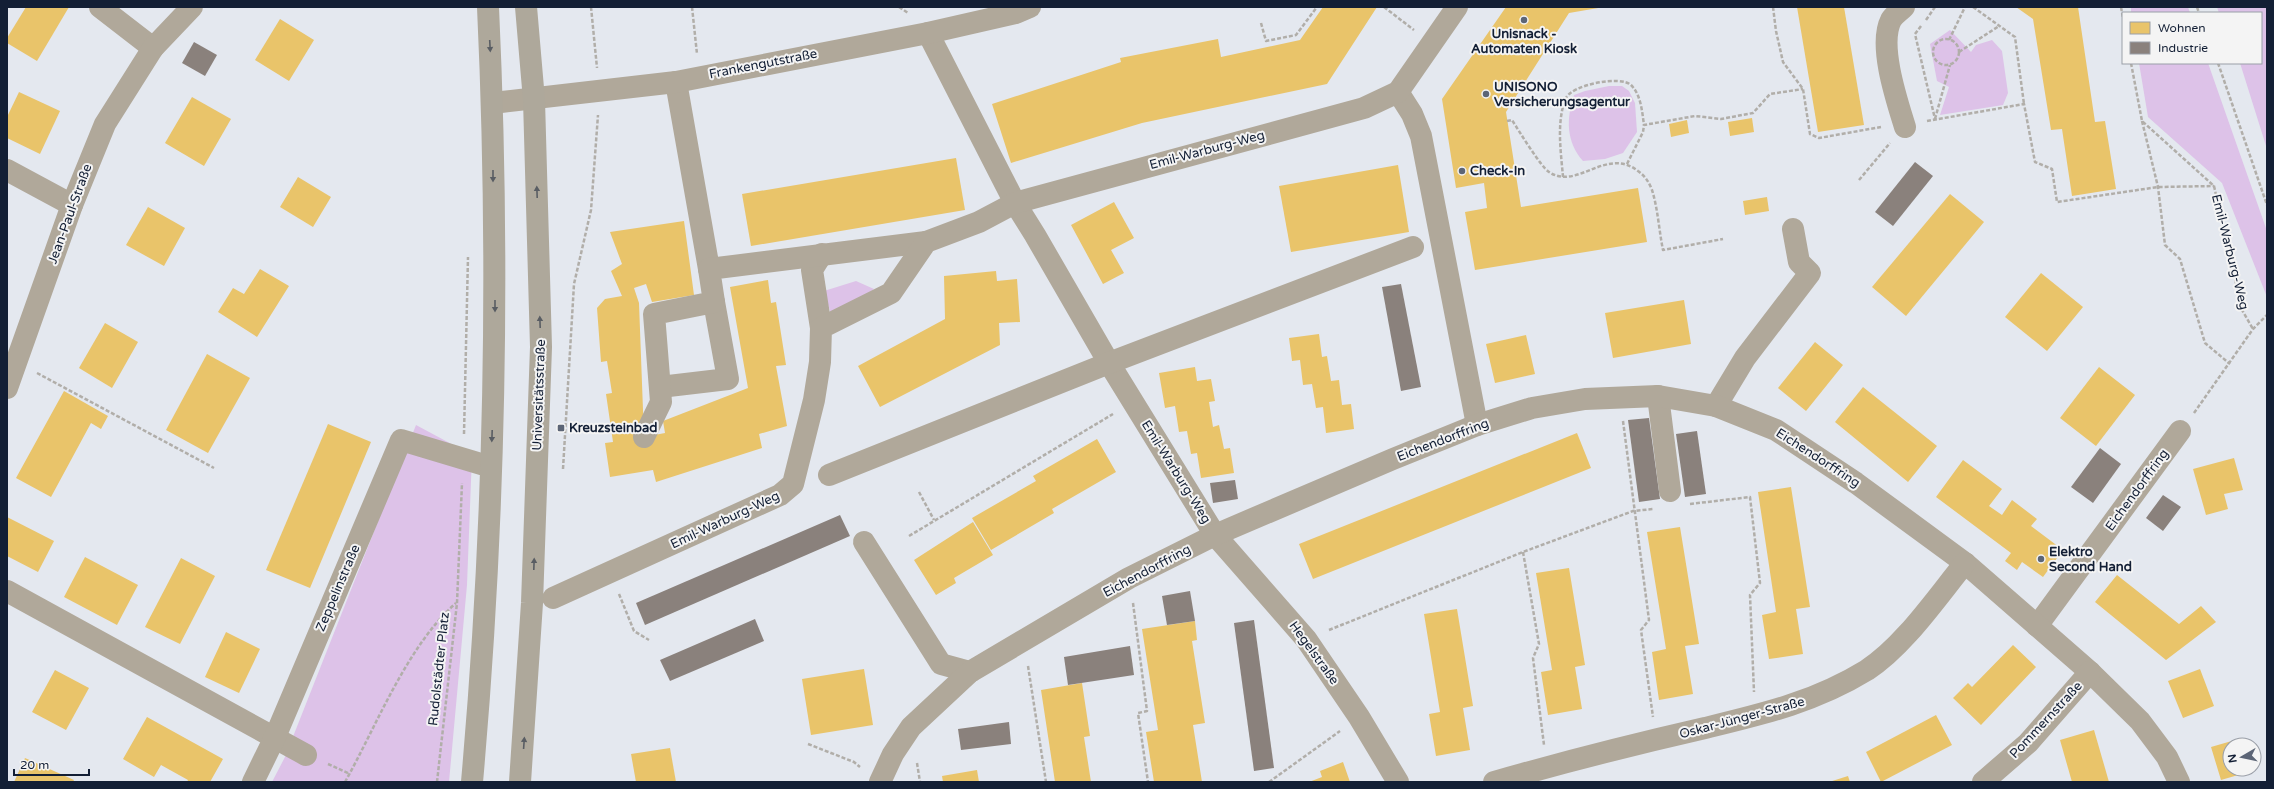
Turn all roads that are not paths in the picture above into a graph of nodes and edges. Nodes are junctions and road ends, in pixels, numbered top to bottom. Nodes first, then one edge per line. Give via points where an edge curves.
1 (100, 7) edge
2 (192, 7) edge
3 (488, 7) edge
4 (526, 7) edge
5 (1030, 7) edge
6 (1457, 7) edge
7 (1904, 7) edge
8 (928, 34) junction
9 (152, 48) junction
10 (676, 82) junction
11 (1398, 92) junction
12 (534, 100) junction
13 (493, 103) junction
14 (1905, 127) road end
15 (7, 170) edge
16 (1015, 203) junction
17 (72, 205) junction
18 (1793, 229) dead end
19 (926, 242) junction
20 (1413, 247) dead end
21 (822, 254) junction
22 (709, 269) junction
23 (714, 302) junction
24 (821, 328) junction
25 (1109, 363) junction
26 (660, 387) junction
27 (7, 388) edge
28 (1658, 396) junction
29 (1716, 406) junction
30 (1477, 425) junction
31 (2180, 431) road end
32 (644, 437) dead end
33 (491, 467) junction
34 (830, 475) dead end
35 (1670, 491) dead end
36 (1215, 535) junction
37 (864, 542) dead end
38 (1965, 563) junction
39 (7, 591) edge
40 (553, 598) dead end
41 (2037, 626) junction
42 (970, 672) junction
43 (2090, 672) junction
44 (275, 737) junction
45 (306, 754) dead end
46 (873, 777) edge
47 (253, 782) edge
48 (472, 782) edge
49 (520, 782) edge
50 (1398, 782) edge
51 (1494, 782) edge
52 (1983, 782) edge
53 (2179, 782) edge

1 - 9 street
2 - 9 street, Jean-Paul-Straße
3 -> 13 main road
4 - 12 main road, Universitätsstraße
5 - 8 street, Frankengutstraße via 1016,13
6 - 11 street, Emil-Warburg-Weg
7 - 14 street via 1891,20 1886,41 1895,95
8 - 10 street, Frankengutstraße
8 - 16 street, Emil-Warburg-Weg
9 - 17 street, Jean-Paul-Straße via 105,124
10 - 12 street, Frankengutstraße
10 - 22 street
11 - 16 street, Emil-Warburg-Weg via 1364,108
11 - 30 street via 1412,114 1421,136
12 - 13 street, Frankengutstraße
49 -> 12 main road, Universitätsstraße via 532,603 541,347
13 -> 33 main road via 495,362
15 - 17 street
16 - 19 street, Emil-Warburg-Weg via 979,222
16 - 25 street, Emil-Warburg-Weg
17 - 27 street, Jean-Paul-Straße
18 - 29 street via 1799,262 1810,273 1745,358
19 - 21 street, Emil-Warburg-Weg
19 - 24 street via 891,293
20 - 25 street
21 - 22 street
21 - 24 street, Emil-Warburg-Weg via 812,270
22 - 23 street
23 - 26 street via 654,314
23 - 26 street via 728,379
24 - 40 street, Emil-Warburg-Weg via 820,362 814,400 793,484 780,495
25 - 34 street
25 - 36 street, Emil-Warburg-Weg
26 - 32 street via 661,402
28 - 29 street, Eichendorffring
28 - 30 street, Eichendorffring via 1586,399 1532,408
28 - 35 street
29 - 38 street, Eichendorffring via 1776,430 1856,483
30 - 36 street, Eichendorffring
31 - 41 street, Eichendorffring
33 - 44 street, Zeppelinstraße via 400,440
33 - 48 main road via 485,605
36 - 42 street, Eichendorffring via 1130,578
36 - 50 street, Hegelstraße via 1306,639 1359,717
37 - 42 street via 941,664
38 - 41 street, Eichendorffring
38 - 51 street, Oskar-Jünger-Straße via 1904,638 1868,669 1812,699 1755,717
39 - 44 street
41 - 43 street, Eichendorffring
42 - 46 street, Eichendorffring via 912,727
43 - 52 street, Pommernstraße via 2028,743
43 - 53 street, Eichendorffring via 2140,721 2166,757
44 - 45 street
44 - 47 street, Zeppelinstraße

